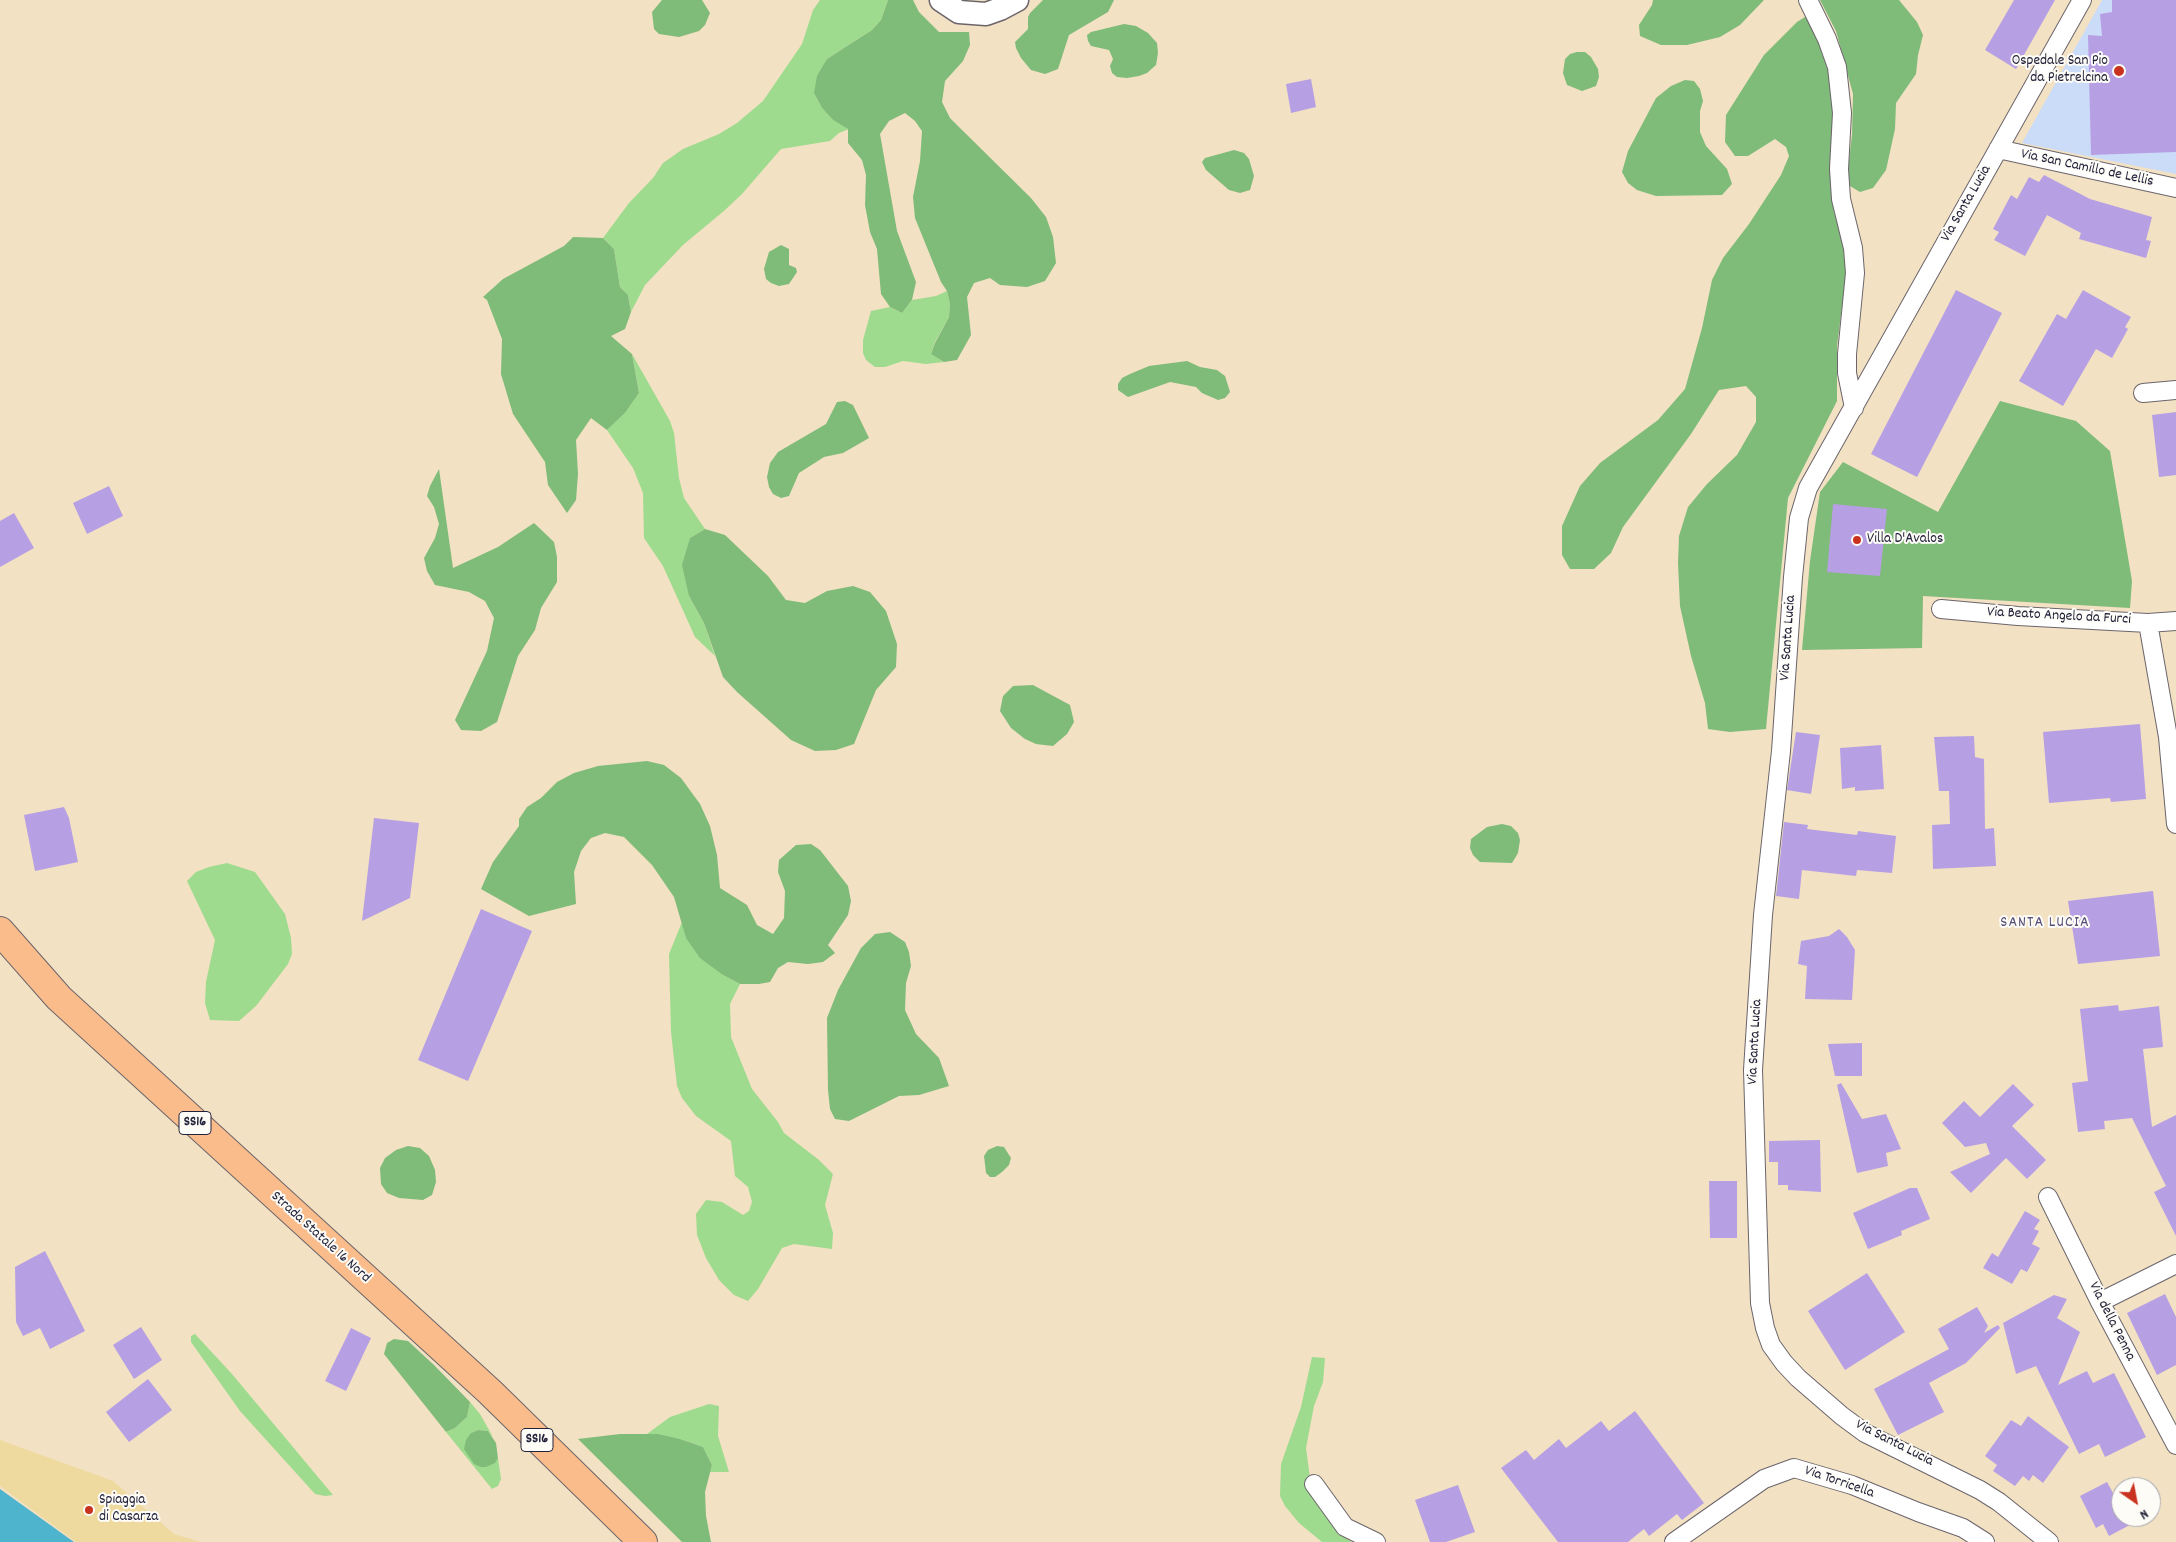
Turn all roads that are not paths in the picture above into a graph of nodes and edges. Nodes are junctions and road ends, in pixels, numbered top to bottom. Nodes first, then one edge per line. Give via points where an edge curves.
1 (941, 0) edge
2 (1017, 0) edge
3 (1808, 0) edge
4 (2082, 0) edge
5 (1998, 149) junction
6 (2176, 188) edge
7 (2176, 390) edge
8 (2142, 393) dead end
9 (1854, 408) junction
10 (1941, 609) dead end
11 (2176, 621) edge
12 (2148, 623) junction
13 (2172, 737) edge
14 (2176, 824) edge
15 (0, 931) edge
16 (2048, 1197) dead end
17 (2176, 1264) edge
18 (2100, 1302) junction
19 (2176, 1445) edge
20 (1314, 1484) dead end
21 (643, 1542) edge
22 (1376, 1542) edge
23 (1674, 1542) edge
24 (1985, 1542) edge
25 (2048, 1542) edge

1 - 2 street via 959,12 986,14
3 - 9 street via 1828,39 1837,67 1842,113 1841,199 1853,248 1855,272 1846,354
4 - 5 street, Via Santa Lucia
5 - 6 street, Via San Camillo de Lellis
5 - 9 street, Via Santa Lucia
7 - 8 street
9 - 25 street, Via Santa Lucia via 1808,488 1799,518 1793,577 1781,751 1763,915 1753,1070 1758,1259 1764,1328 1784,1363 1842,1416 1866,1433 1980,1490
10 - 12 street, Via Beato Angelo da Furci
11 - 12 street, Via Beato Angelo da Furci
12 - 13 street
13 - 14 street
15 - 21 main road, Strada Statale 16 Nord / SS16 via 59,998 490,1392
16 - 18 street, Via della Penna
17 - 18 street
18 - 19 street, Via della Penna
20 - 22 street via 1345,1527
23 - 24 street, Via Torricella via 1764,1479 1794,1468 1852,1485 1963,1528

